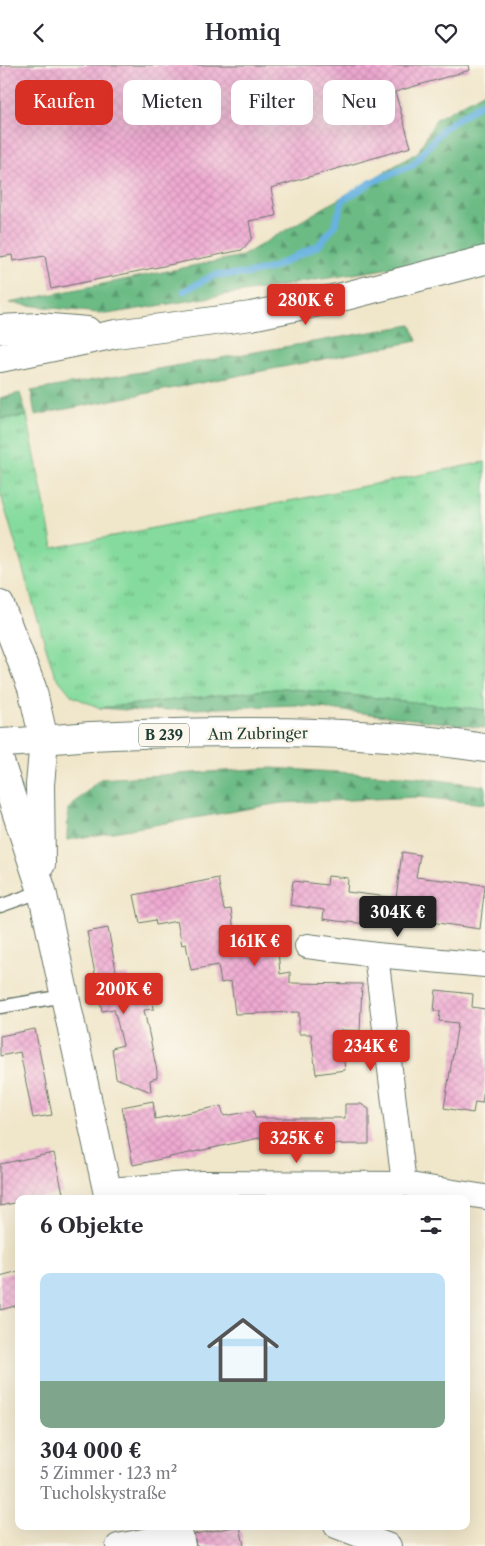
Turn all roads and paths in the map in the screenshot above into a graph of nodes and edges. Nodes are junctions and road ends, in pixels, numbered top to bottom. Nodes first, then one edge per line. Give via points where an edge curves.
1 (485, 260) edge
2 (0, 329) edge
3 (116, 333) junction
4 (0, 358) edge
5 (0, 605) edge
6 (44, 740) junction
7 (0, 743) edge
8 (485, 748) edge
9 (0, 762) edge
10 (42, 891) junction
11 (0, 906) edge
12 (307, 946) dead end
13 (376, 955) junction
14 (485, 965) edge
15 (64, 996) junction
16 (0, 1007) edge
17 (404, 1184) junction
18 (108, 1194) edge
19 (485, 1197) edge
20 (347, 1530) edge
21 (179, 1535) edge
22 (118, 1546) edge
23 (389, 1546) edge

1 - 3 main road via 270,312
2 - 3 main road via 39,327
3 - 4 main road
5 - 6 main road via 32,688
6 - 7 main road, Am Zubringer / B 239
6 - 8 main road, Am Zubringer / B 239 via 90,736 308,732
6 - 10 main road via 40,785
9 - 10 main road
10 - 11 lane
10 - 15 main road
12 - 13 street
13 - 14 street
13 - 17 street
15 - 16 lane
15 - 18 main road
17 - 18 street via 204,1183
17 - 19 street
20 - 23 street
21 - 22 street

